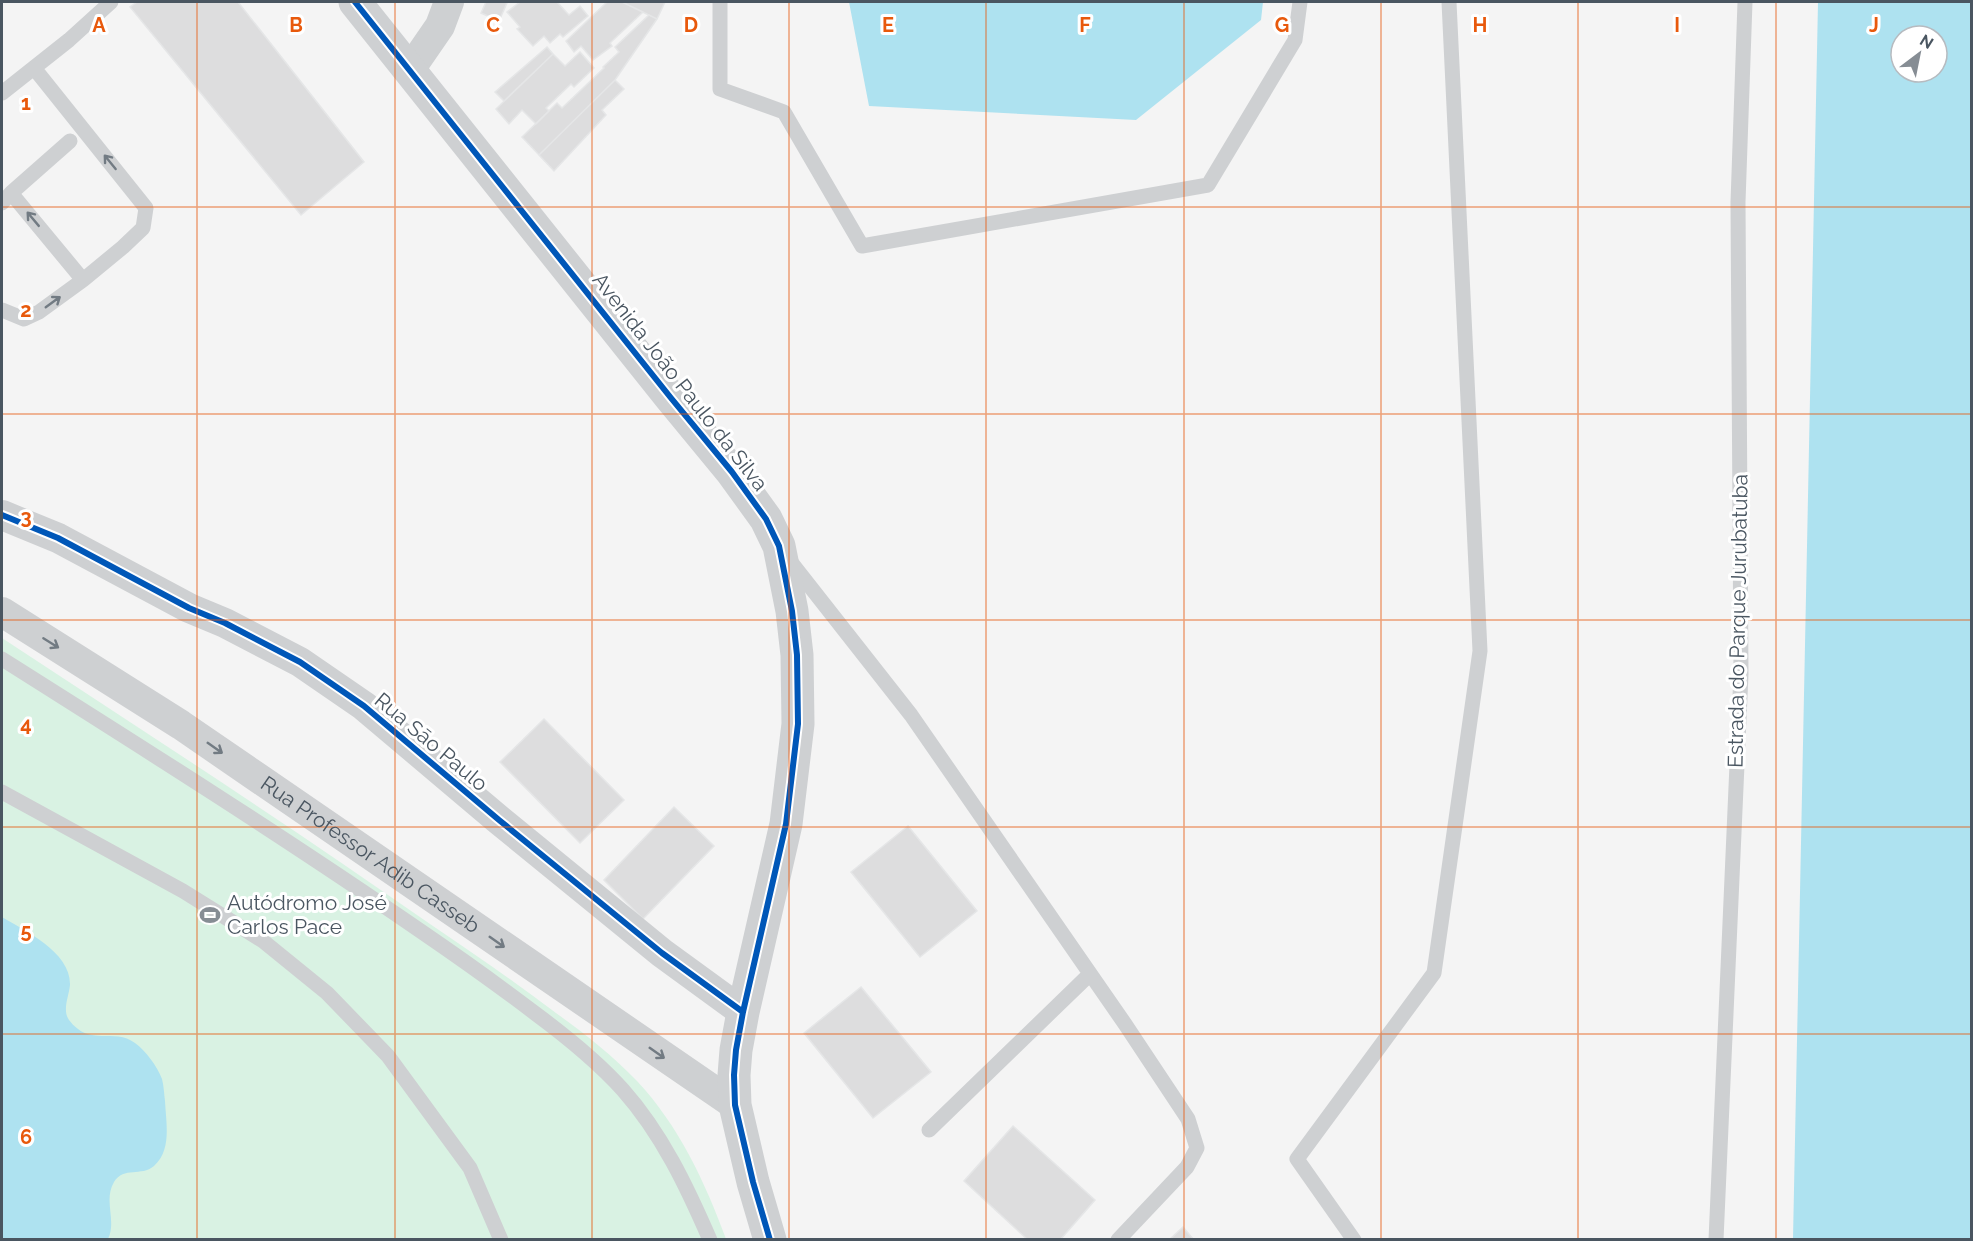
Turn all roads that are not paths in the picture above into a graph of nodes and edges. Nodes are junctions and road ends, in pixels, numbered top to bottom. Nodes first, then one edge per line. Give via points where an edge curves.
1 (111, 2) edge
2 (355, 2) edge
3 (449, 2) edge
4 (720, 2) edge
5 (1300, 2) edge
6 (1449, 2) edge
7 (1745, 2) edge
8 (34, 68) junction
9 (409, 71) junction
10 (2, 93) edge
11 (70, 141) dead end
12 (6, 198) edge
13 (83, 280) junction
14 (2, 310) edge
15 (2, 515) edge
16 (779, 546) junction
17 (2, 612) edge
18 (2, 659) edge
19 (2, 792) edge
20 (1090, 974) junction
21 (743, 1012) junction
22 (735, 1105) junction
23 (929, 1130) dead end
24 (501, 1239) edge
25 (710, 1239) edge
26 (770, 1239) edge
27 (1118, 1239) edge
28 (1354, 1239) edge
29 (1716, 1239) edge

1 - 8 lane
2 - 9 street, Avenida João Paulo da Silva
3 - 9 street via 440,26
4 - 5 lane via 720,90 784,112 862,246 1208,185 1295,40
6 - 28 lane via 1480,651 1434,973 1297,1159
7 - 29 lane, Estrada do Parque Jurubatuba via 1738,202 1741,674
8 - 10 lane
13 -> 8 lane via 143,228 146,208
9 - 16 street, Avenida João Paulo da Silva via 732,472 766,519
11 - 12 lane
13 -> 12 lane
14 -> 13 lane via 24,319
15 - 21 street, Rua Sāo Paulo via 58,538 300,662 364,706 662,953
16 - 20 lane via 911,715
16 - 21 street, Avenida João Paulo da Silva via 792,611 798,724 786,824
17 -> 22 street, Rua Professor Adib Casseb via 180,725
18 - 25 lane via 338,874 490,979 579,1047 625,1092 653,1130 680,1173
19 - 24 lane via 183,891 263,941 327,993 388,1056 470,1168
20 - 23 lane
20 - 27 lane via 1188,1119 1197,1148 1187,1167
21 - 22 street, Avenida João Paulo da Silva via 736,1050
22 - 26 street, Avenida João Paulo da Silva

